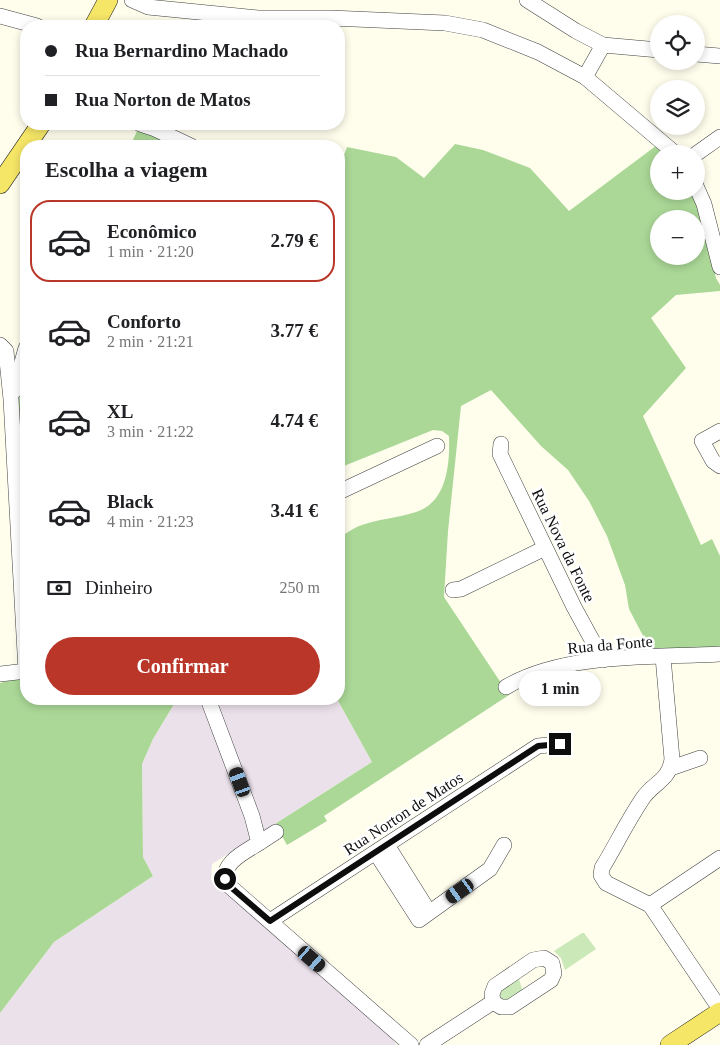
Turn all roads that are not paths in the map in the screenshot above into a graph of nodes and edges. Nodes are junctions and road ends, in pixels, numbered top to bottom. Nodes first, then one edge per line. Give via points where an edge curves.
1 (108, 0) edge
2 (132, 0) edge
3 (527, 0) edge
4 (0, 16) edge
5 (97, 20) edge
6 (20, 21) edge
7 (603, 45) junction
8 (650, 49) edge
9 (705, 55) edge
10 (720, 56) edge
11 (585, 78) junction
12 (157, 130) edge
13 (720, 137) edge
14 (178, 140) edge
15 (665, 145) edge
16 (705, 148) edge
17 (20, 155) edge
18 (0, 184) edge
19 (702, 200) edge
20 (720, 267) edge
21 (0, 336) edge
22 (20, 344) edge
23 (0, 345) edge
24 (20, 368) edge
25 (11, 399) junction
26 (720, 431) edge
27 (501, 444) dead end
28 (437, 446) dead end
29 (720, 466) edge
30 (345, 489) edge
31 (545, 548) junction
32 (20, 562) edge
33 (453, 590) dead end
34 (720, 654) edge
35 (663, 657) junction
36 (603, 660) junction
37 (20, 672) edge
38 (0, 674) edge
39 (506, 687) dead end
40 (210, 705) edge
41 (560, 744) dead end
42 (700, 758) dead end
43 (671, 768) junction
44 (276, 832) dead end
45 (259, 843) junction
46 (504, 845) dead end
47 (381, 849) junction
48 (720, 858) edge
49 (650, 905) junction
50 (270, 921) junction
51 (493, 1002) dead end
52 (720, 1011) edge
53 (411, 1045) edge
54 (427, 1045) edge
55 (670, 1045) edge

1 - 5 main road
2 - 11 street via 148,7 258,18 445,23 483,30 512,40
3 - 7 street
4 - 6 street
7 - 8 street
7 - 11 street
9 - 10 street
11 - 15 street
12 - 14 street
13 - 16 street
17 - 18 main road
19 - 20 street
21 - 22 street
23 - 25 street via 6,351
24 - 25 street
25 - 32 street
26 - 29 street via 702,440 713,461
27 - 31 street, Rua Nova da Fonte via 500,454
28 - 30 street
31 - 33 street
31 - 36 street, Rua Nova da Fonte
34 - 35 street, Rua da Fonte
35 - 36 street, Rua da Fonte
35 - 43 street
36 - 39 street, Rua da Fonte via 566,665
37 - 38 street
40 - 45 street
41 - 47 street, Rua Norton de Matos via 538,746
42 - 43 street
43 - 49 street via 664,779 644,796 602,868 601,875 606,883
44 - 45 street
45 - 50 street via 227,867 226,883
46 - 47 street via 490,869 419,920
47 - 50 street, Rua Norton de Matos
48 - 49 street
49 - 52 street
50 - 53 street
51 - 54 street
52 - 55 main road

